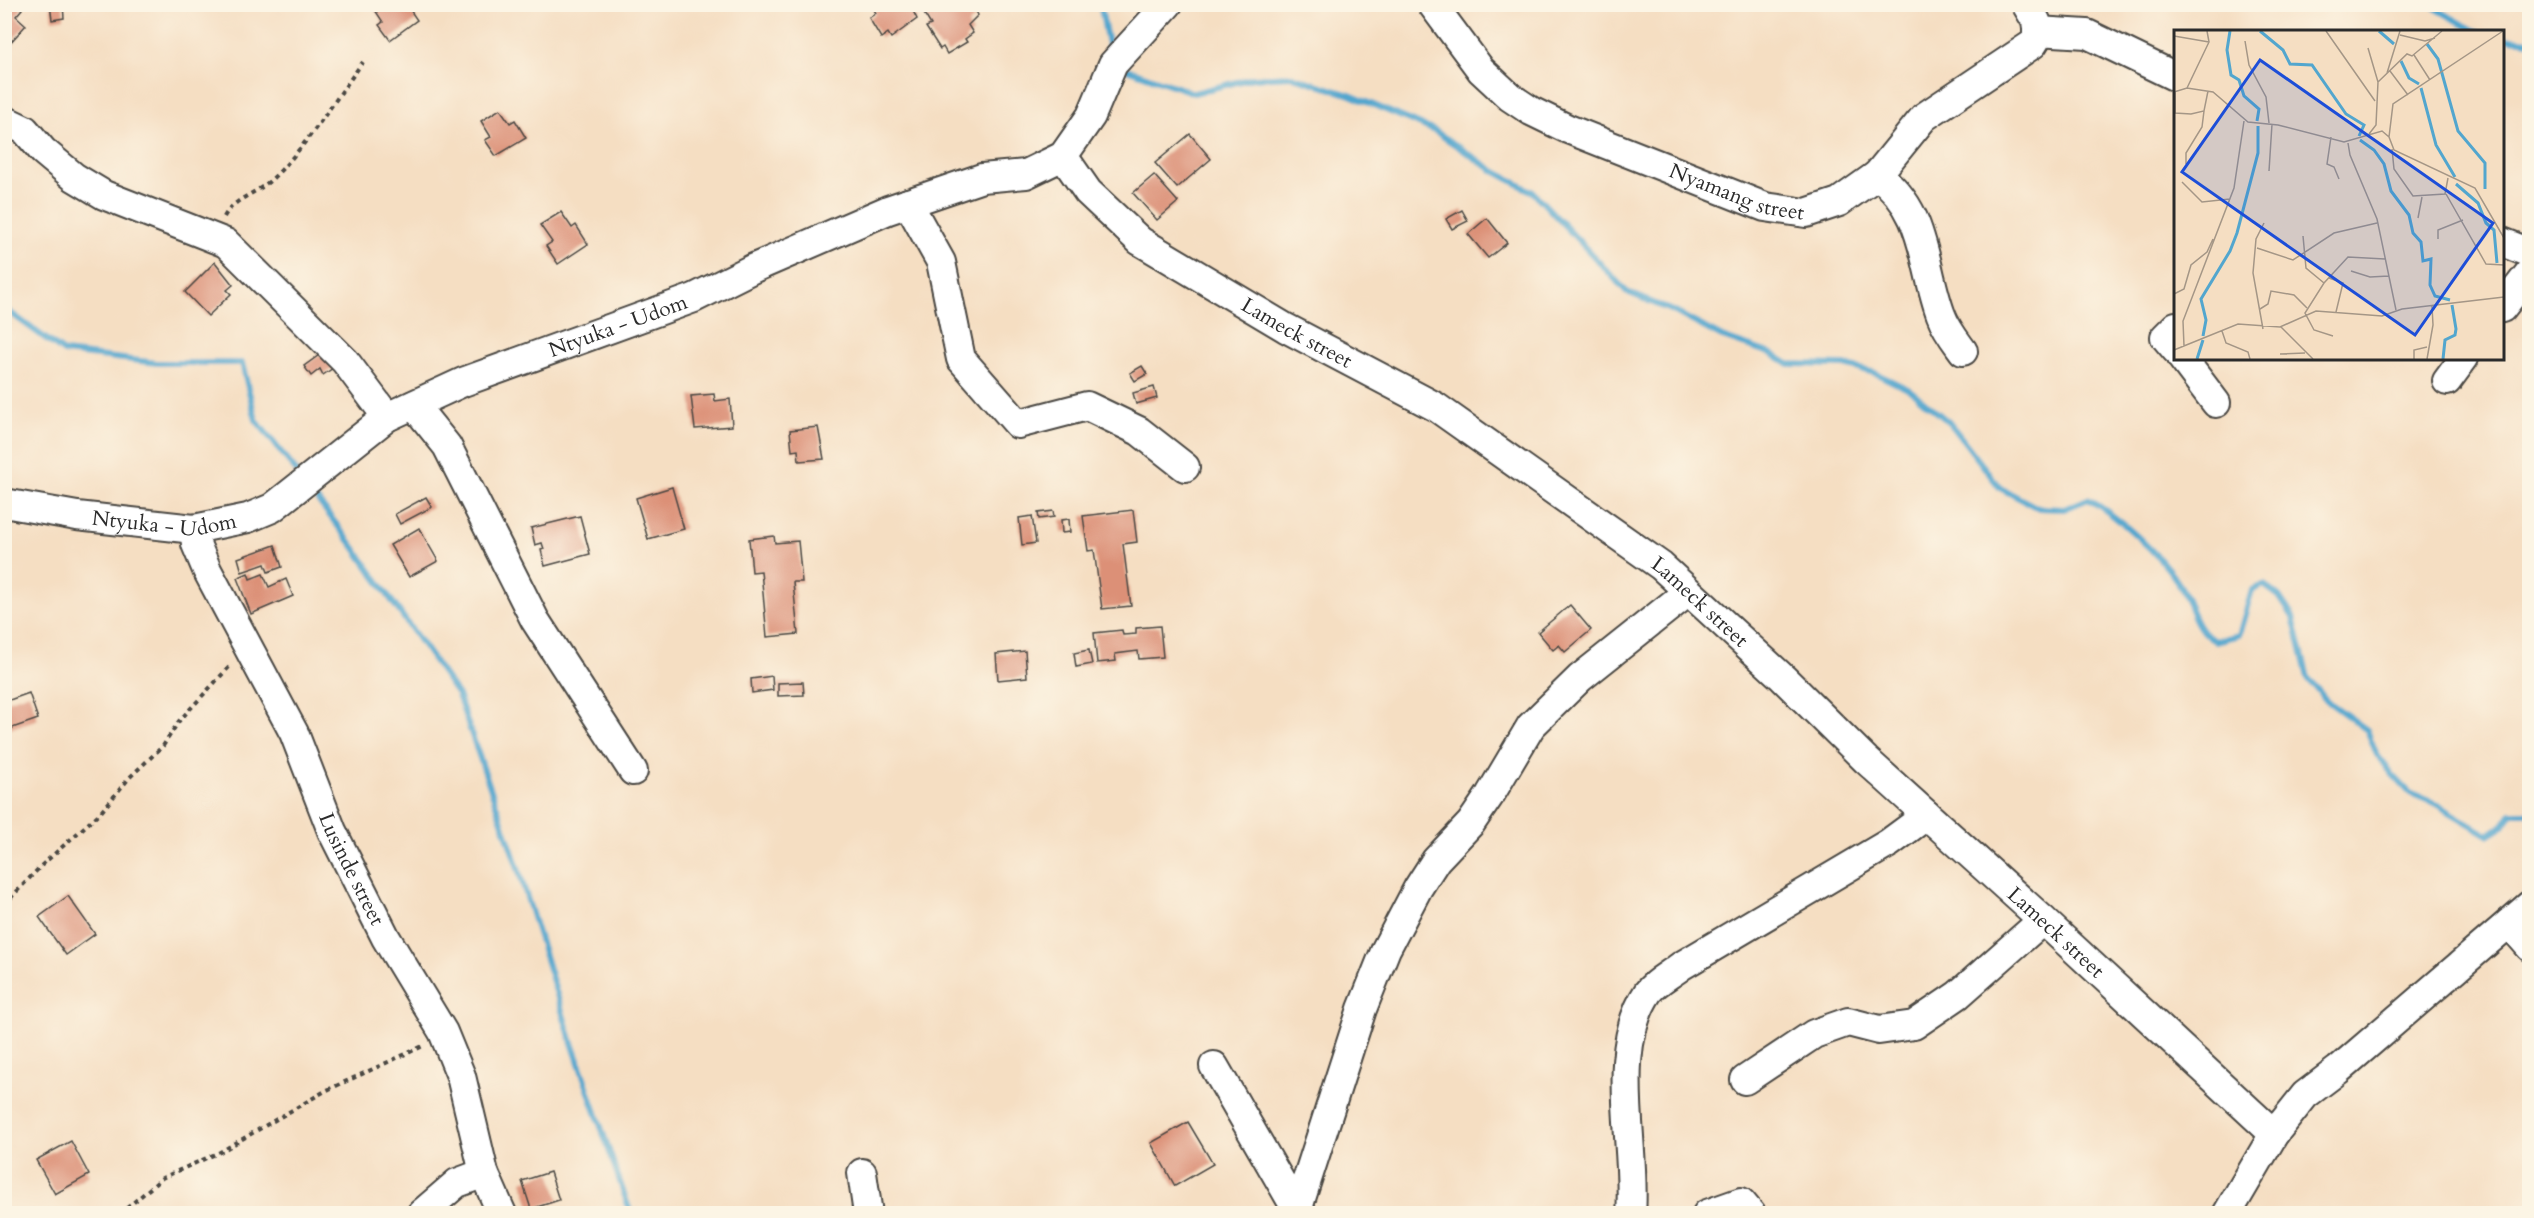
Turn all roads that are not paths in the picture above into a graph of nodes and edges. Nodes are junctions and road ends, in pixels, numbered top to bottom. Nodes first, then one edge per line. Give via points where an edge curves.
1 (1432, 4) edge
2 (2026, 4) edge
3 (1168, 5) edge
4 (2037, 31) junction
5 (2174, 77) edge
6 (4, 120) edge
7 (1063, 156) junction
8 (1877, 175) junction
9 (908, 203) junction
10 (2504, 243) edge
11 (2529, 253) edge
12 (2529, 272) edge
13 (2504, 305) edge
14 (2174, 327) edge
15 (2174, 349) edge
16 (1963, 351) dead end
17 (2184, 360) edge
18 (2463, 360) edge
19 (2447, 381) dead end
20 (2216, 403) dead end
21 (414, 405) junction
22 (387, 417) junction
23 (1185, 467) dead end
24 (4, 503) edge
25 (194, 528) junction
26 (1688, 592) junction
27 (633, 771) dead end
28 (1927, 815) junction
29 (2519, 914) edge
30 (2043, 920) junction
31 (2529, 947) edge
32 (1214, 1066) dead end
33 (1744, 1080) dead end
34 (2274, 1134) junction
35 (484, 1173) junction
36 (862, 1173) dead end
37 (1298, 1212) edge
38 (421, 1214) edge
39 (502, 1214) edge
40 (867, 1214) edge
41 (1631, 1214) edge
42 (1707, 1214) edge
43 (1751, 1214) edge
44 (2227, 1214) edge

1 - 8 street, Nyamang street via 1481,70 1531,111 1765,207 1806,213 1839,202
2 - 4 street
3 - 7 street via 1113,64 1090,116
4 - 5 street via 2087,34
4 - 8 street, Nyamang street via 2033,44 1924,117
6 - 22 street via 25,130 43,152 104,195 226,243 345,361
7 - 9 street, Ntyuka - Udom via 1026,174 981,178
7 - 26 street, Lameck street via 1088,192 1140,242 1286,328 1436,407 1591,519 1615,531
8 - 16 street via 1903,197 1926,253 1940,314
9 - 21 street, Ntyuka - Udom via 754,268 694,298 463,382
9 - 23 street via 941,262 961,359 1018,424 1088,406 1139,431
10 - 11 street
12 - 13 street
14 - 15 street via 2165,337
17 - 20 street
18 - 19 street
21 - 22 street, Ntyuka - Udom
21 - 27 street via 447,446 535,620
22 - 25 street, Ntyuka - Udom via 272,508 248,518
24 - 25 street, Ntyuka - Udom via 77,516
25 - 35 street, Lusinde street via 207,570 294,733 332,831 386,938 443,1032 461,1076
26 - 28 street, Lameck street
26 - 37 street via 1580,678 1531,726 1471,823 1436,860 1418,888 1386,949 1362,1009
28 - 30 street, Lameck street
28 - 41 street via 1888,843 1681,966 1649,990 1636,1018 1627,1055
29 - 31 street
29 - 34 street via 2306,1095
30 - 33 street via 1958,995 1914,1025 1879,1030 1848,1022 1814,1034
30 - 34 street, Lameck street
32 - 37 street
34 - 44 street
35 - 38 street via 457,1183
35 - 39 street, Lusinde street
36 - 40 street
42 - 43 street via 1741,1202

